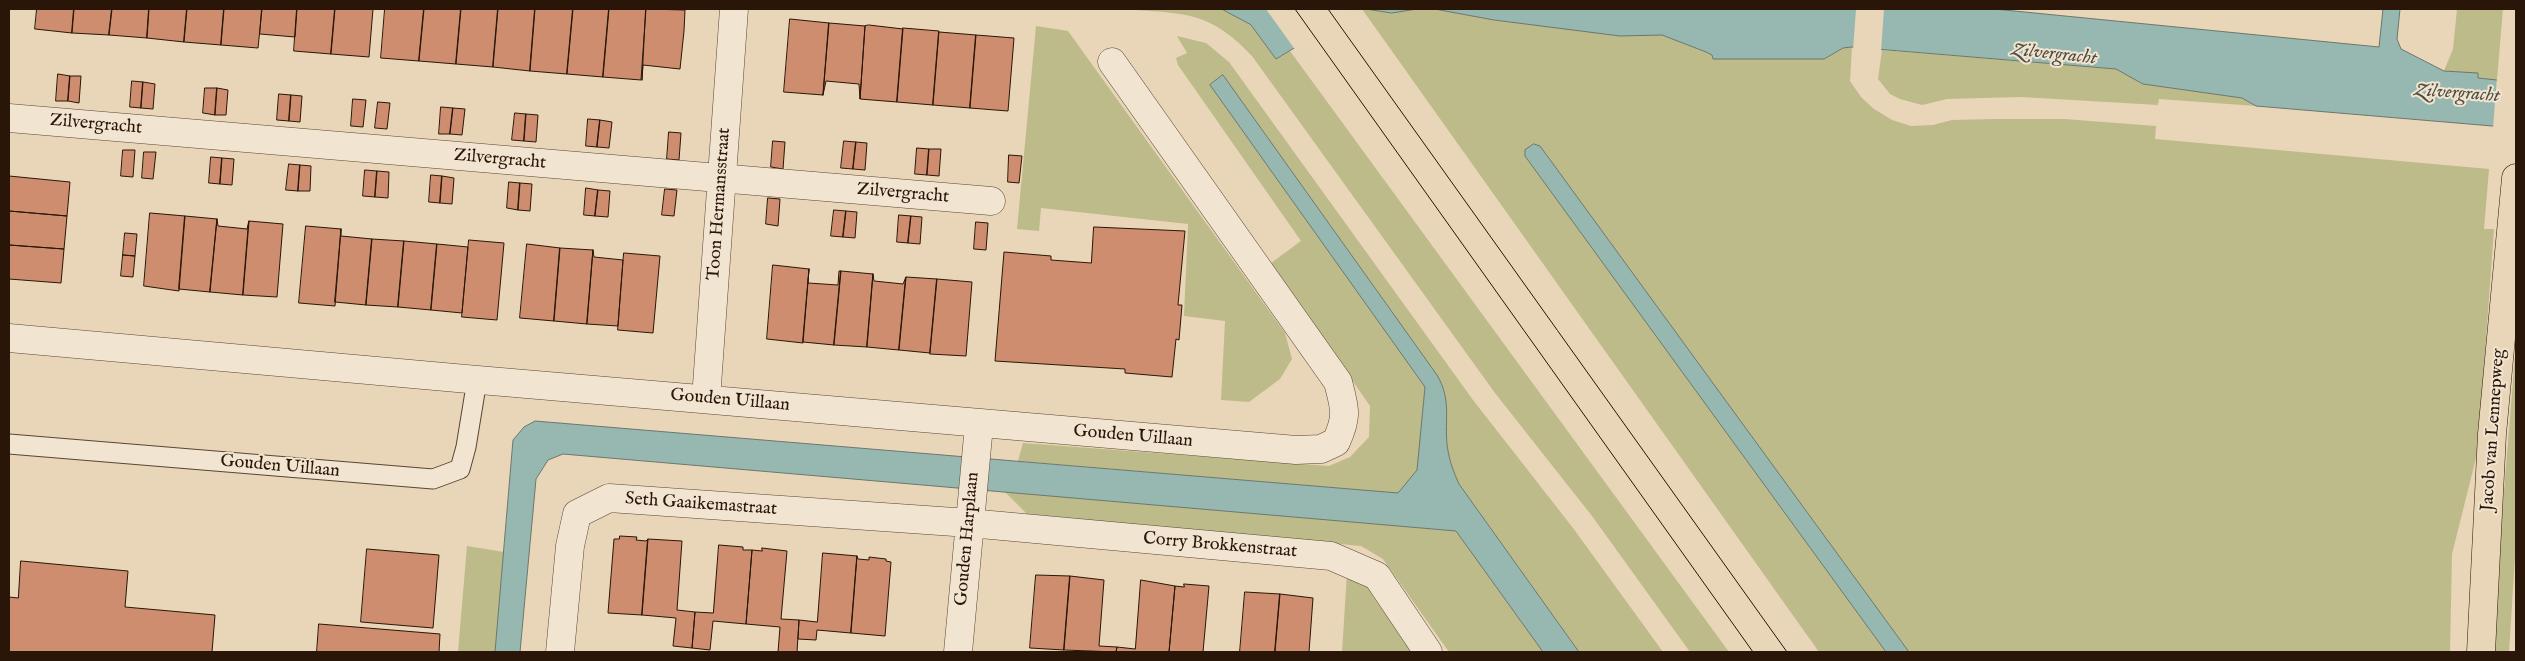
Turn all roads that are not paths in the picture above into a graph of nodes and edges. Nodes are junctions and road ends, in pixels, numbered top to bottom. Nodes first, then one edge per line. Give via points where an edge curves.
1 (734, 9) edge
2 (1112, 62) dead end
3 (9, 118) edge
4 (721, 178) junction
5 (2516, 178) edge
6 (991, 201) dead end
7 (9, 338) edge
8 (476, 380) junction
9 (706, 399) junction
10 (978, 436) junction
11 (9, 444) edge
12 (969, 523) junction
13 (560, 652) edge
14 (958, 652) edge
15 (1428, 652) edge
16 (2481, 652) edge

1 - 4 street, Toon Hermansstraat
2 - 10 street, Gouden Uillaan via 1328,366 1338,382 1345,424 1336,442 1321,449 1296,450
3 - 4 street, Zilvergracht
4 - 6 street, Zilvergracht
4 - 9 street, Toon Hermansstraat
5 - 16 main road, Jacob van Lennepweg via 2492,434
7 - 8 street, Gouden Uillaan
8 - 9 street, Gouden Uillaan
8 - 11 lane, Gouden Uillaan via 460,469 432,479
9 - 10 street, Gouden Uillaan
10 - 12 street, Gouden Harplaan
12 - 13 street, Seth Gaaikemastraat via 609,498 577,514 570,546
12 - 14 street, Gouden Harplaan
12 - 15 street, Corry Brokkenstraat via 1331,556 1377,576

